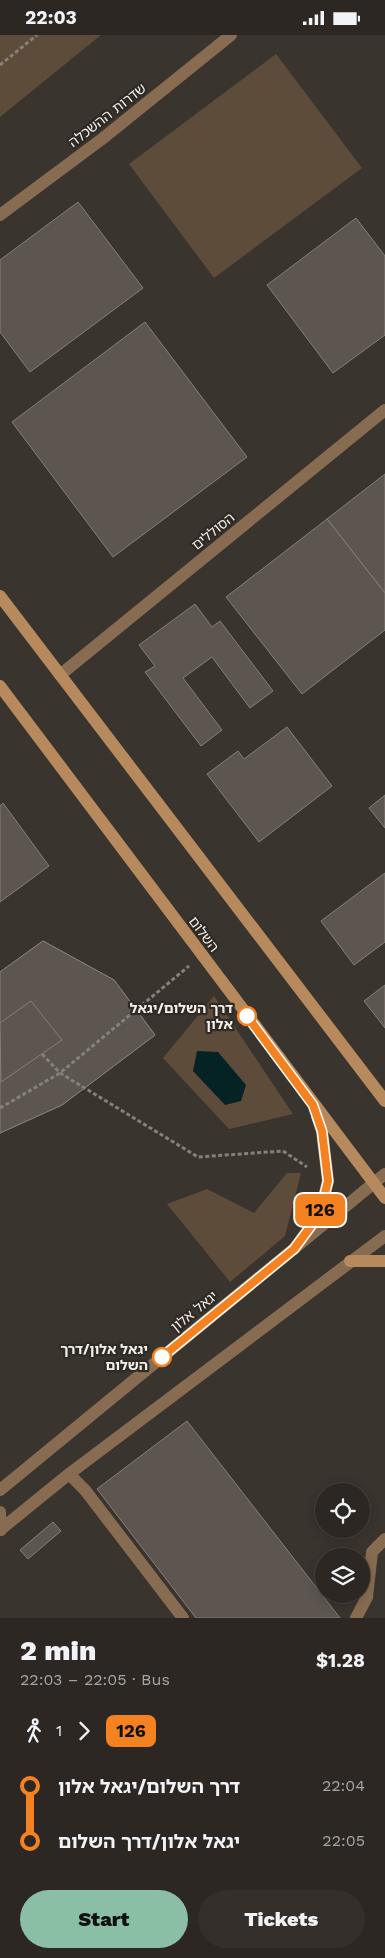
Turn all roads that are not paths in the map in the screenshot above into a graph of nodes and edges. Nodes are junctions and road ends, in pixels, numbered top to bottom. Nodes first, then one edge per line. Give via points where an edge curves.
1 (231, 35) edge
2 (0, 215) edge
3 (385, 411) edge
4 (0, 595) edge
5 (60, 675) junction
6 (0, 686) edge
7 (385, 1101) edge
8 (313, 1105) junction
9 (385, 1174) edge
10 (374, 1184) junction
11 (385, 1198) edge
12 (385, 1236) edge
13 (294, 1249) junction
14 (350, 1261) junction
15 (385, 1261) edge
16 (69, 1474) junction
17 (0, 1490) edge
18 (0, 1512) edge
19 (0, 1530) edge
20 (385, 1539) edge
21 (183, 1618) edge
22 (356, 1618) edge

1 - 2 street, שדרות ההשכלה via 102,139
3 - 5 street, הסוללים
4 - 5 main road
5 - 7 main road
6 - 8 main road, השלום
8 - 10 main road, השלום
8 - 13 main road via 322,1131 328,1181 322,1205
9 - 10 street, יגאל אלון
10 - 11 main road, השלום
10 - 13 street, יגאל אלון
12 - 14 street
13 - 17 street, יגאל אלון
14 - 15 main road
14 - 16 street
16 - 19 street
16 - 21 street via 85,1490
18 - 19 street
20 - 22 street via 372,1552 366,1597

